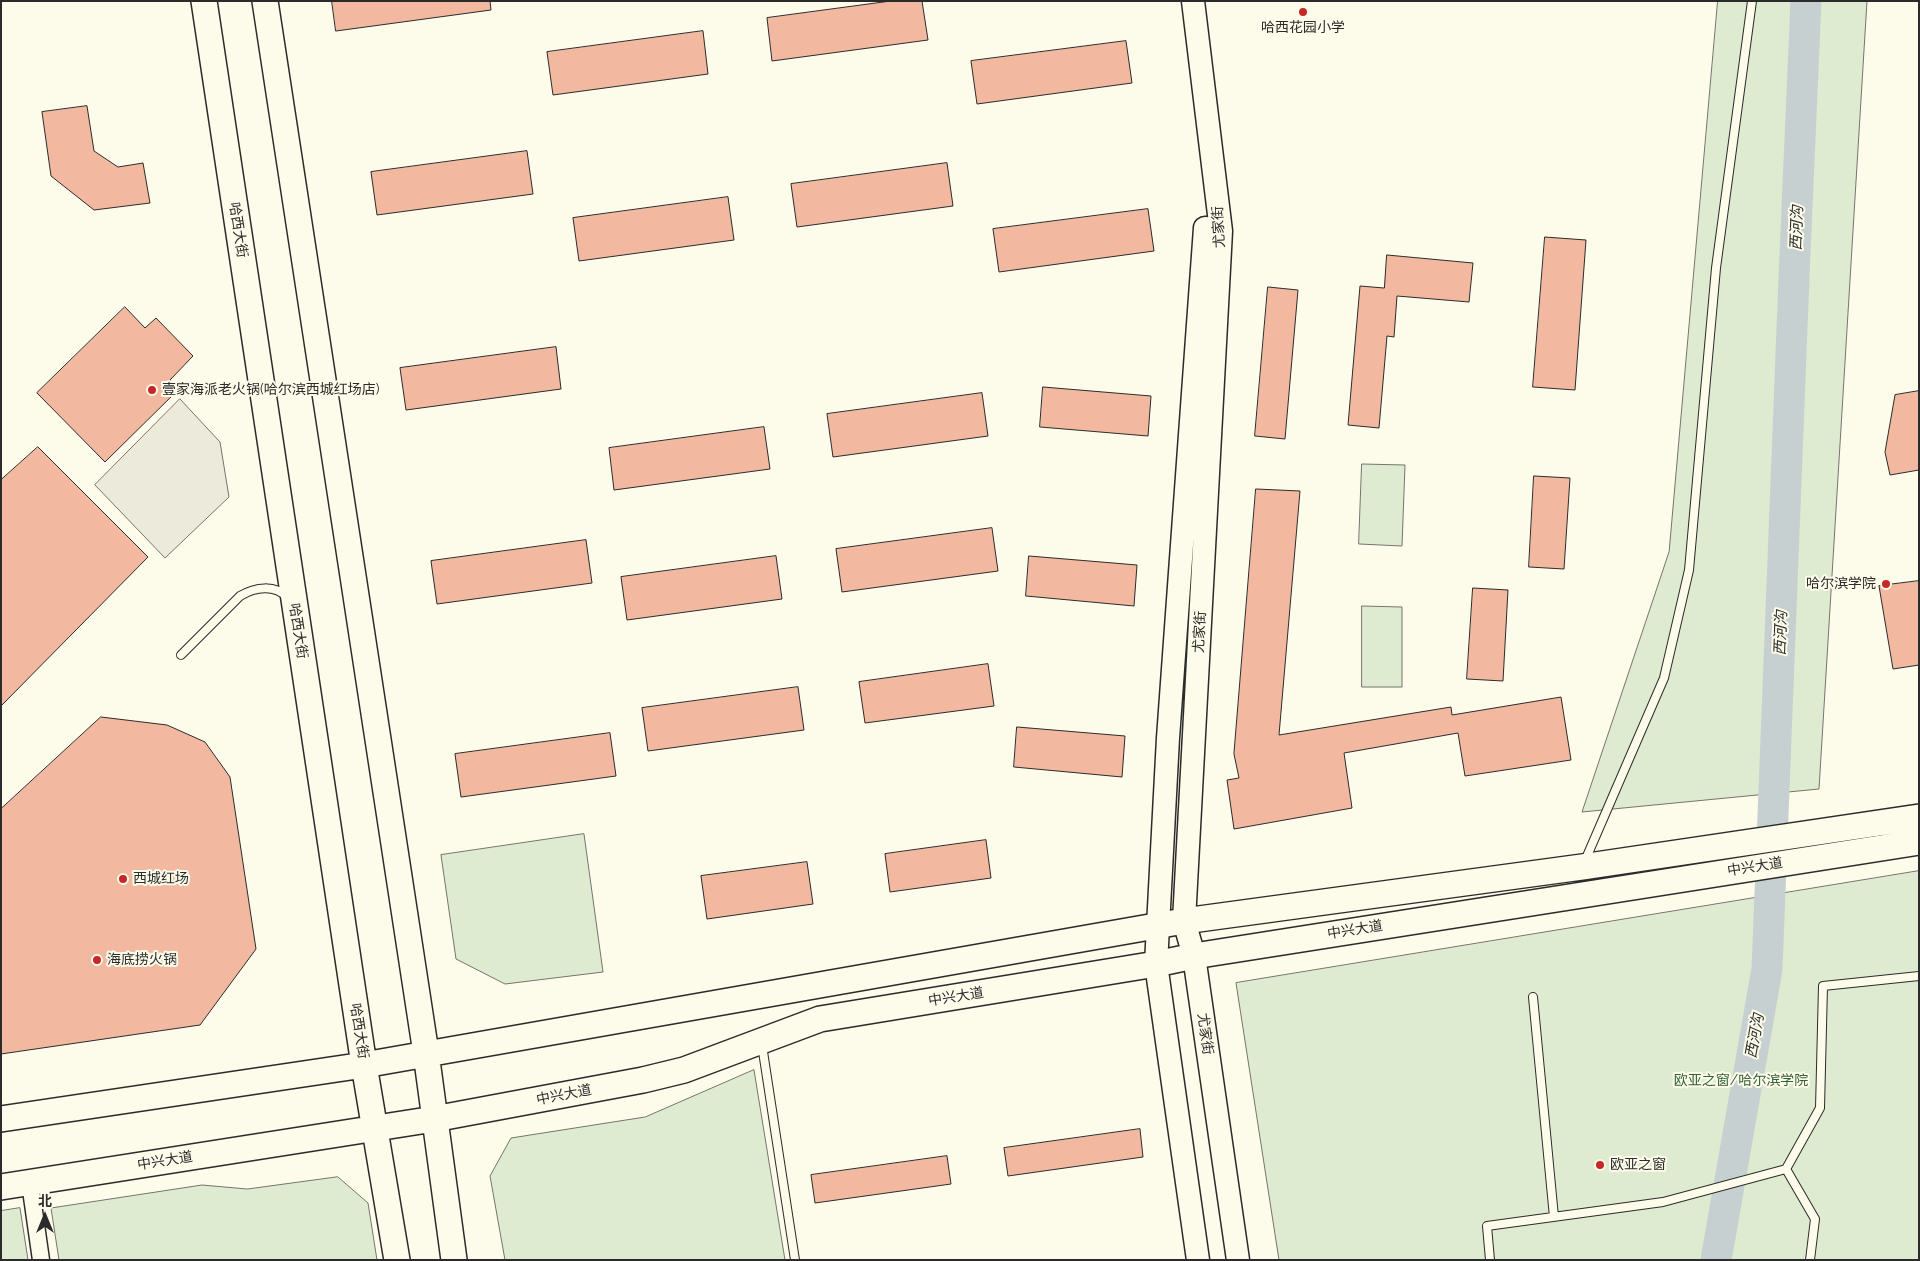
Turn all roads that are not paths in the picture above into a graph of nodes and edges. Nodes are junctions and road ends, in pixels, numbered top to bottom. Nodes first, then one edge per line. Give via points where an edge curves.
1 (204, 1) edge
2 (266, 1) edge
3 (1177, 1) edge
4 (1193, 1) edge
5 (1752, 1) edge
6 (294, 605) junction
7 (181, 655) dead end
8 (1919, 817) edge
9 (1908, 843) edge
10 (1582, 867) junction
11 (1184, 921) junction
12 (1158, 926) junction
13 (1194, 956) junction
14 (1156, 964) junction
15 (1919, 976) edge
16 (1533, 997) dead end
17 (762, 1041) junction
18 (426, 1053) junction
19 (364, 1065) junction
20 (1, 1119) edge
21 (434, 1119) junction
22 (375, 1128) junction
23 (1786, 1169) junction
24 (30, 1183) junction
25 (1, 1188) edge
26 (1554, 1217) junction
27 (41, 1260) edge
28 (397, 1260) edge
29 (454, 1260) edge
30 (794, 1260) edge
31 (1198, 1260) edge
32 (1238, 1260) edge
33 (1490, 1260) edge
34 (1810, 1260) edge

1 - 6 main road, 哈西大街
2 - 18 main road
3 - 12 main road, 尤家街 via 1206,233 1168,738
4 - 11 main road, 尤家街 via 1221,231
5 - 10 lane via 1716,268 1688,570 1664,678
6 - 7 lane via 278,589 246,592
6 - 19 main road, 哈西大街
8 - 10 main road, 中兴大道
9 - 13 main road, 中兴大道
10 - 11 main road, 中兴大道
11 - 12 main road, 中兴大道
11 - 13 main road, 尤家街
12 - 14 main road, 尤家街
12 - 18 main road, 中兴大道
13 - 14 main road, 中兴大道
13 - 32 main road, 尤家街
14 - 17 main road, 中兴大道 via 820,1019
14 - 31 main road, 尤家街
15 - 23 lane via 1823,986 1820,1108
16 - 26 lane
17 - 21 main road, 中兴大道 via 684,1070 643,1080
17 - 30 lane
18 - 19 main road, 中兴大道
18 - 21 main road
19 - 20 main road, 中兴大道
19 - 22 main road, 哈西大街
21 - 22 main road, 中兴大道
21 - 29 main road
22 - 24 main road, 中兴大道
22 - 28 main road, 哈西大街
23 - 26 lane via 1663,1202
23 - 34 lane via 1814,1219
24 - 25 main road, 中兴大道
24 - 27 street
26 - 33 lane via 1487,1226

